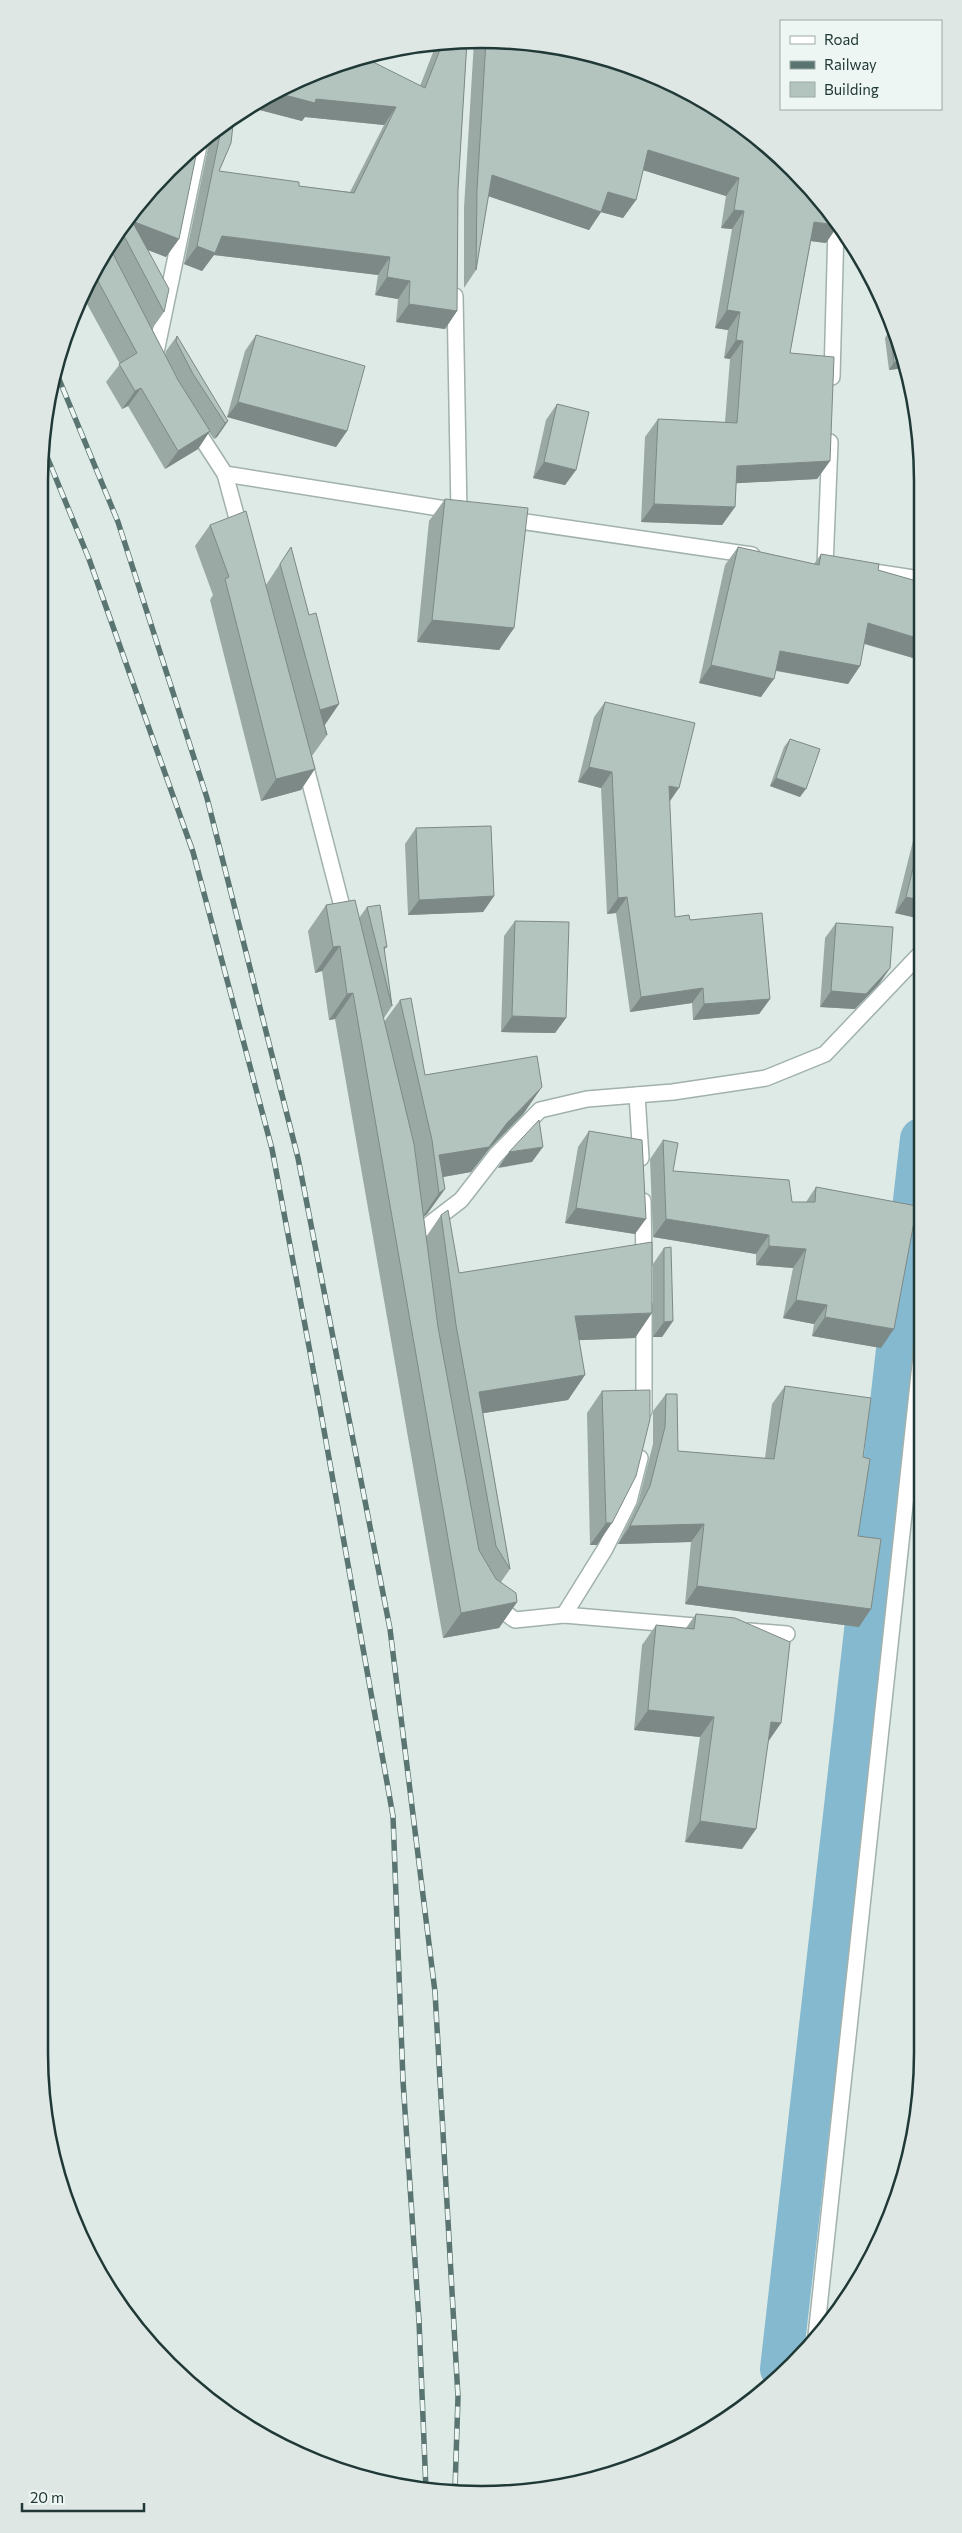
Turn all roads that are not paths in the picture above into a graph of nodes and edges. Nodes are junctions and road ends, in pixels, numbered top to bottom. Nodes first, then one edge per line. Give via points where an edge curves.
1 (197, 153) edge
2 (836, 233) edge
3 (455, 278) edge
4 (142, 332) edge
5 (155, 357) junction
6 (163, 372) edge
7 (832, 394) edge
8 (184, 410) edge
9 (830, 423) edge
10 (225, 474) junction
11 (459, 512) junction
12 (477, 514) edge
13 (496, 517) edge
14 (246, 549) edge
15 (766, 557) edge
16 (842, 568) edge
17 (861, 570) edge
18 (914, 578) edge
19 (300, 745) edge
20 (349, 934) edge
21 (914, 960) edge
22 (637, 1094) junction
23 (411, 1216) edge
24 (414, 1236) junction
25 (416, 1255) edge
26 (644, 1274) edge
27 (644, 1294) edge
28 (914, 1421) edge
29 (644, 1423) edge
30 (644, 1442) edge
31 (482, 1593) edge
32 (564, 1615) junction
33 (719, 1628) edge
34 (739, 1630) edge
35 (787, 1634) dead end
36 (817, 2326) edge

1 - 5 street
2 - 7 street
3 - 11 street
4 - 5 street
5 - 6 street
8 - 10 street
9 - 16 street via 820,565
10 - 11 street
10 - 14 street
11 - 12 street
13 - 15 street
17 - 18 street
19 - 20 street
21 - 22 street via 826,1054 766,1078
22 - 24 street via 587,1098 540,1110 496,1155 461,1200
22 - 26 street
23 - 24 street
24 - 25 street
27 - 29 street
28 - 36 street
30 - 32 street via 629,1501
31 - 32 street via 486,1600 515,1620
32 - 33 street
34 - 35 street

